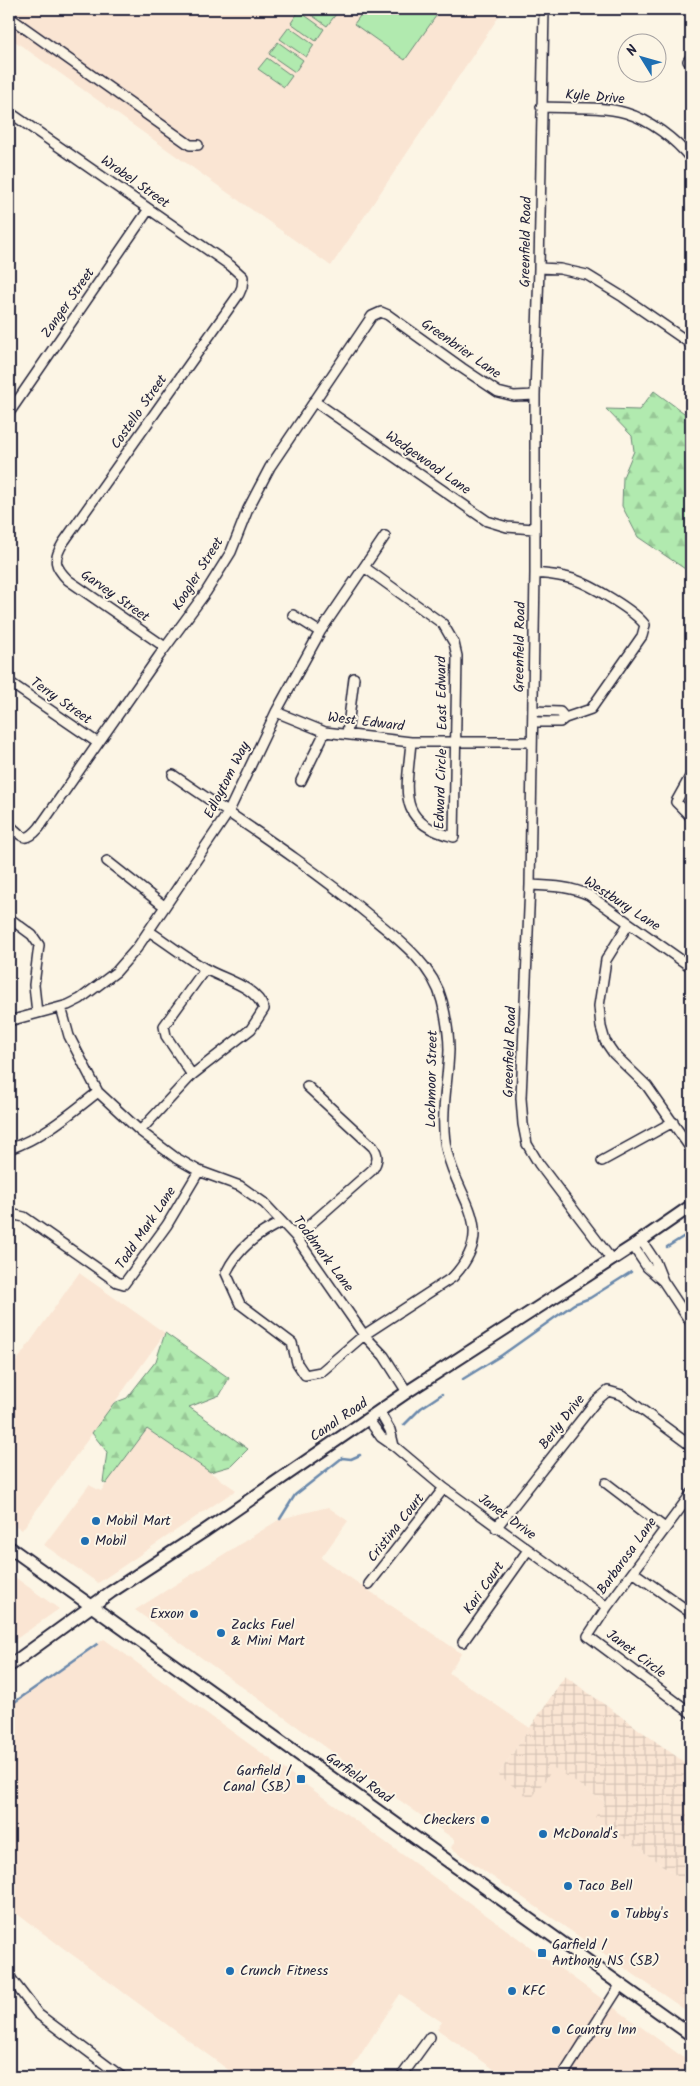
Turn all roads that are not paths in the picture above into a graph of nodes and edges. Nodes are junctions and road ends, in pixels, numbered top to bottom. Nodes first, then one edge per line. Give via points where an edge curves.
1 (544, 9) edge
2 (9, 17) edge
3 (541, 106) junction
4 (9, 112) edge
5 (198, 145) dead end
6 (691, 159) edge
7 (149, 209) junction
8 (540, 268) junction
9 (243, 277) joint
10 (376, 313) joint
11 (691, 344) edge
12 (534, 396) junction
13 (314, 401) junction
14 (9, 413) edge
15 (534, 529) junction
16 (385, 536) dead end
17 (55, 562) joint
18 (364, 567) junction
19 (535, 573) junction
20 (293, 615) dead end
21 (320, 632) junction
22 (165, 647) junction
23 (354, 678) dead end
24 (9, 682) edge
25 (533, 711) junction
26 (276, 712) junction
27 (566, 718) junction
28 (533, 722) junction
29 (325, 732) junction
30 (347, 734) junction
31 (411, 742) junction
32 (457, 742) junction
33 (532, 742) junction
34 (98, 743) junction
35 (173, 775) dead end
36 (691, 775) edge
37 (301, 781) dead end
38 (228, 813) junction
39 (691, 817) edge
40 (9, 825) edge
41 (107, 861) dead end
42 (530, 885) junction
43 (164, 906) junction
44 (9, 918) edge
45 (628, 923) junction
46 (149, 931) junction
47 (691, 967) edge
48 (205, 969) junction
49 (61, 1006) junction
50 (37, 1013) junction
51 (9, 1021) edge
52 (192, 1075) junction
53 (307, 1086) dead end
54 (98, 1092) junction
55 (672, 1122) junction
56 (140, 1131) junction
57 (9, 1149) edge
58 (691, 1149) edge
59 (602, 1161) dead end
60 (198, 1171) junction
61 (691, 1206) edge
62 (9, 1219) edge
63 (282, 1222) junction
64 (296, 1237) junction
65 (637, 1243) junction
66 (611, 1259) junction
67 (663, 1281) junction
68 (691, 1323) edge
69 (364, 1335) junction
70 (407, 1392) junction
71 (378, 1412) junction
72 (368, 1419) junction
73 (394, 1446) junction
74 (691, 1446) edge
75 (606, 1483) dead end
76 (444, 1488) junction
77 (690, 1499) edge
78 (496, 1528) junction
79 (665, 1528) junction
80 (9, 1547) edge
81 (528, 1550) junction
82 (633, 1572) junction
83 (369, 1584) dead end
84 (93, 1606) junction
85 (607, 1607) junction
86 (691, 1613) edge
87 (588, 1636) joint
88 (463, 1642) dead end
89 (9, 1666) edge
90 (691, 1713) edge
91 (9, 1976) edge
92 (621, 1984) junction
93 (691, 2035) edge
94 (430, 2037) dead end
95 (406, 2076) edge
96 (122, 2077) edge
97 (562, 2077) edge

1 - 3 street, Greenfield Road
2 - 5 street via 190,145
3 - 6 street, Kyle Drive via 625,112 660,130
3 - 8 street, Greenfield Road
4 - 7 street, Wrobel Street
7 - 9 street, Wrobel Street
7 - 14 street, Zanger Street
8 - 11 street via 587,275
8 - 12 street, Greenfield Road
9 - 17 street, Costello Street via 239,294 63,543
10 - 12 street, Greenbrier Lane via 388,314 498,392
10 - 13 street, Koogler Street
12 - 15 street, Greenfield Road
13 - 15 street, Wedgewood Lane via 487,520 507,527
13 - 22 street, Koogler Street via 258,489 231,552
15 - 19 street, Greenfield Road
16 - 18 street, Edloytom Way
17 - 22 street, Garvey Street via 68,580
18 - 21 street, Edloytom Way
18 - 32 street, East Edward via 443,624 448,632 457,656
19 - 25 street, Greenfield Road
19 - 27 street via 571,578 586,585 633,613 645,625 642,636 591,709
20 - 21 street
21 - 26 street, Edloytom Way
22 - 34 street, Koogler Street
23 - 30 street
24 - 34 street, Terry Street
25 - 27 street via 560,712
25 - 28 street, Greenfield Road
26 - 29 street, West Edward
26 - 38 street, Edloytom Way
27 - 28 street via 560,722
28 - 33 street, Greenfield Road
29 - 30 street, West Edward
29 - 37 street
30 - 31 street, West Edward
31 - 32 street, West Edward
31 - 32 street, Edward Circle via 406,795 410,808 428,827 454,837
32 - 33 street, West Edward
33 - 42 street, Greenfield Road
34 - 40 street, Koogler Street via 39,828 25,838
35 - 38 street, Lochmoor Street
36 - 39 street via 676,802
38 - 43 street, Edloytom Way
38 - 69 street, Lochmoor Street via 332,883 397,938 420,961 442,999 449,1050 444,1121 447,1151 473,1218 472,1250 465,1264 453,1276
41 - 43 street
42 - 45 street, Westbury Lane via 574,889
42 - 66 street, Greenfield Road via 521,1098 527,1144
43 - 46 street, Edloytom Way
44 - 50 street via 32,935 39,945 34,985
45 - 47 street, Westbury Lane
45 - 55 street via 606,960 599,1006 601,1026 605,1041 614,1054 647,1086
46 - 48 street
46 - 49 street, Edloytom Way via 116,972 80,999
48 - 52 street via 164,1026 166,1036
48 - 52 street via 250,992 264,1009 251,1029
49 - 50 street, Edloytom Way
49 - 54 street via 69,1036
50 - 51 street, Edloytom Way
52 - 56 street
53 - 64 street via 373,1146 377,1156 372,1170
54 - 56 street
54 - 57 street via 44,1132
55 - 58 street
55 - 59 street
56 - 60 street, Toddmark Lane
60 - 62 street, Todd Mark Lane via 167,1225 124,1284 24,1217 16,1215
60 - 63 street, Toddmark Lane via 240,1186 264,1203
61 - 65 main road, Canal Road
63 - 64 street, Toddmark Lane
63 - 69 street via 263,1231 233,1257 226,1273 240,1304 292,1343 297,1363 305,1375 321,1372
64 - 69 street, Toddmark Lane
65 - 66 main road, Canal Road
65 - 67 street via 654,1261
65 - 67 street via 647,1267
66 - 70 main road, Canal Road
67 - 68 street
69 - 70 street, Toddmark Lane via 384,1356
70 - 71 main road, Canal Road
71 - 72 main road, Canal Road
71 - 73 street, Janet Drive via 390,1430
72 - 73 street, Janet Drive via 381,1437
72 - 84 main road, Canal Road
73 - 76 street, Janet Drive
74 - 78 street, Berly Drive via 622,1395 611,1391 604,1393
75 - 79 street
76 - 78 street, Janet Drive
76 - 83 street, Cristina Court
77 - 79 street, Barbarosa Lane
78 - 81 street, Janet Drive
79 - 82 street, Barbarosa Lane
80 - 84 main road, Garfield Road
81 - 85 street, Janet Drive
81 - 88 street, Kari Court
82 - 85 street, Barbarosa Lane
82 - 86 street
84 - 89 main road, Canal Road
84 - 92 main road, Garfield Road
85 - 87 street, Barbarosa Lane
87 - 90 street, Janet Circle
91 - 96 street via 38,2014
92 - 93 main road, Garfield Road
92 - 97 street
94 - 95 street

